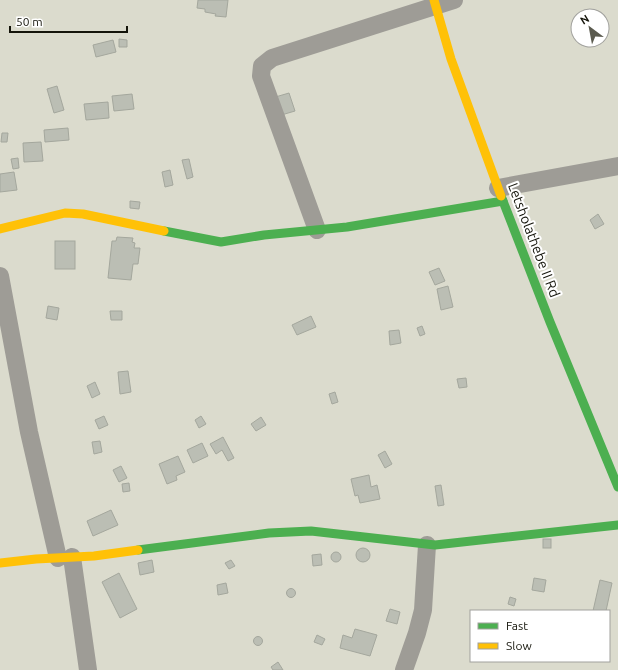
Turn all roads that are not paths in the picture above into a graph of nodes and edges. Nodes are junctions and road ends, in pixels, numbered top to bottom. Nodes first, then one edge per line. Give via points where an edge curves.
1 (454, 0) edge
2 (434, 3) edge
3 (618, 166) edge
4 (501, 194) junction
5 (0, 230) edge
6 (317, 230) junction
7 (0, 276) edge
8 (7, 348) edge
9 (618, 487) edge
10 (618, 525) edge
11 (427, 545) junction
12 (65, 558) junction
13 (0, 563) edge
14 (88, 670) edge
15 (404, 670) edge

1 - 2 street
2 - 4 street, Letsholathebe II Rd via 455,69
2 - 6 street via 272,58 262,66 261,76
3 - 4 street
4 - 6 street via 347,227
4 - 9 street, Letsholathebe II Rd via 555,335
5 - 6 street via 65,213 83,214 221,242
7 - 8 street
8 - 12 street
10 - 11 street
11 - 12 street via 290,532
11 - 15 street via 423,610 418,633
12 - 13 street
12 - 14 street

